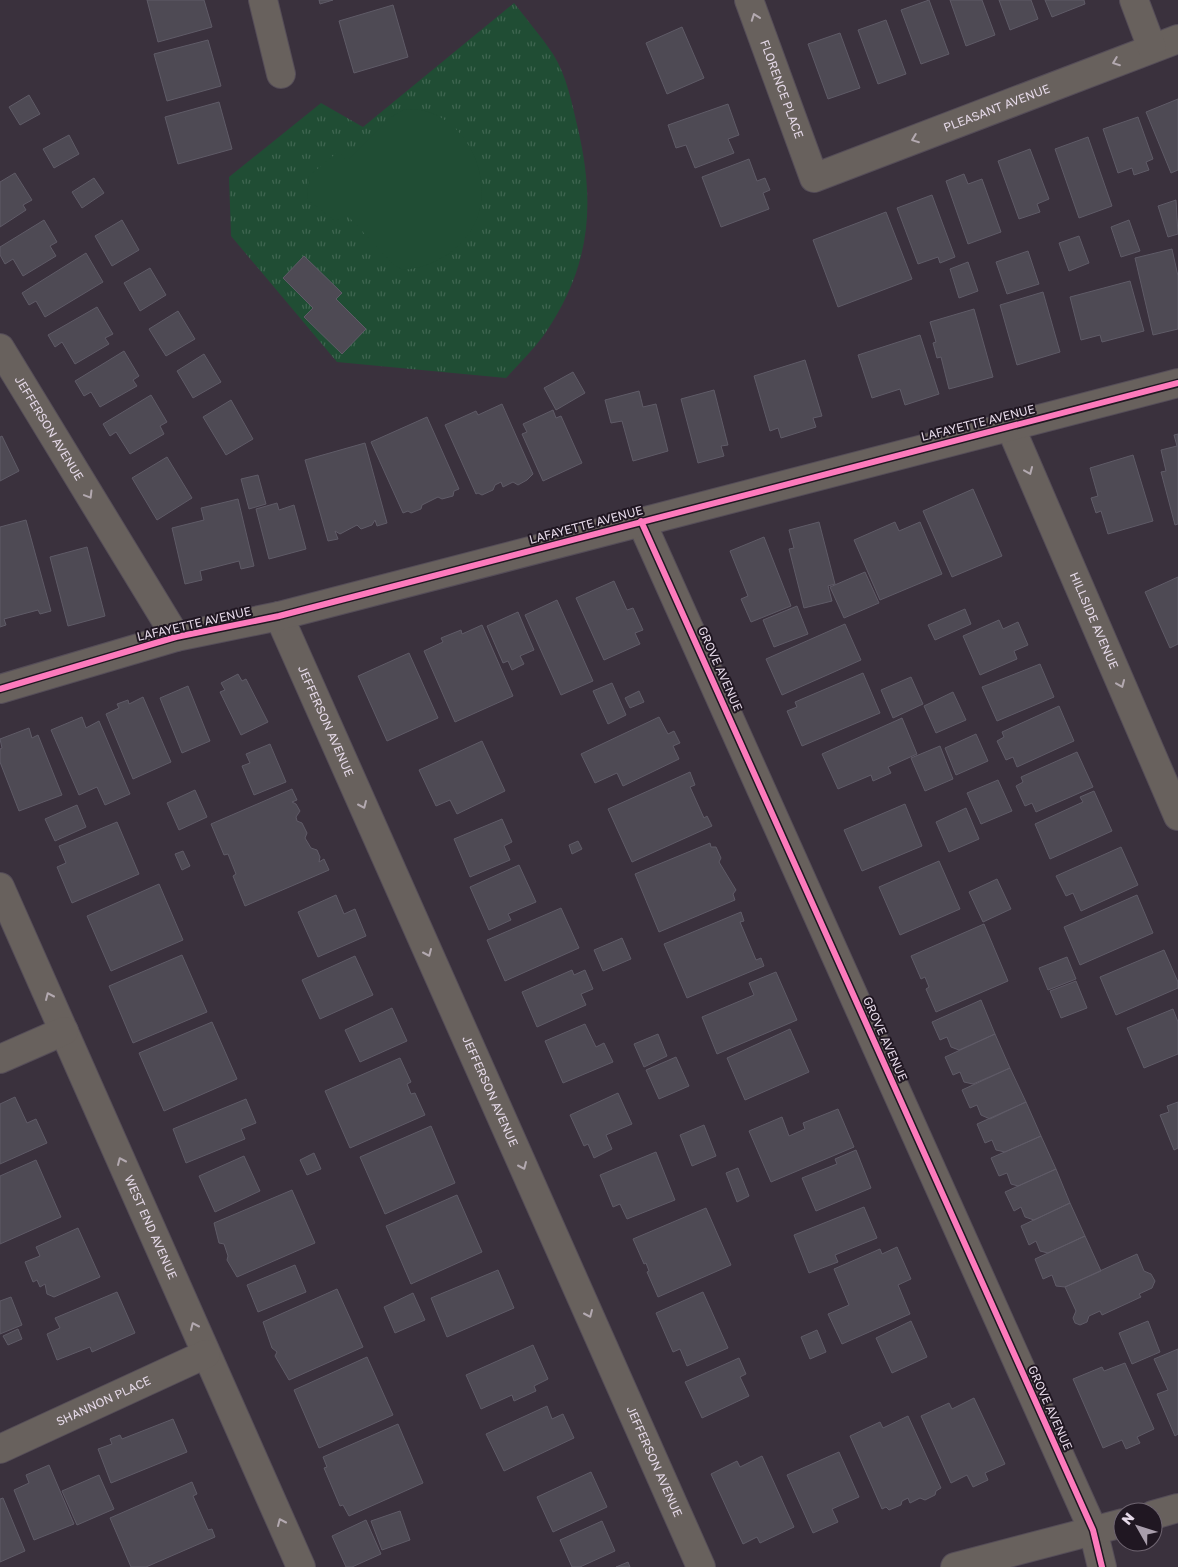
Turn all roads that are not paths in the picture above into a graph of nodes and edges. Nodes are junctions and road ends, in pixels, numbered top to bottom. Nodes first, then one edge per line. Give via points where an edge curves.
1 (263, 0) edge
2 (749, 0) edge
3 (1134, 0) edge
4 (1178, 39) edge
5 (1152, 48) junction
6 (281, 74) dead end
7 (814, 178) joint
8 (0, 348) edge
9 (1178, 383) edge
10 (1010, 426) junction
11 (641, 521) junction
12 (279, 616) junction
13 (176, 637) junction
14 (0, 689) edge
15 (1178, 816) edge
16 (0, 888) edge
17 (64, 1030) junction
18 (0, 1060) edge
19 (206, 1354) junction
20 (0, 1449) edge
21 (1178, 1508) edge
22 (1163, 1512) edge
23 (1113, 1525) edge
24 (1092, 1530) junction
25 (301, 1567) edge
26 (701, 1567) edge
27 (955, 1567) edge
28 (1102, 1567) edge

1 - 6 street
7 -> 2 street, FLORENCE PLACE
3 - 5 street
4 - 5 street, PLEASANT AVENUE
5 -> 7 street, PLEASANT AVENUE
8 -> 13 street, JEFFERSON AVENUE
9 - 10 street, LAFAYETTE AVENUE
10 - 11 street, LAFAYETTE AVENUE
10 -> 15 street, HILLSIDE AVENUE
11 - 12 street, LAFAYETTE AVENUE
11 - 24 street, GROVE AVENUE
12 - 13 street, LAFAYETTE AVENUE
12 -> 26 street, JEFFERSON AVENUE
13 - 14 street, LAFAYETTE AVENUE
17 -> 16 street, WEST END AVENUE
17 - 18 street
19 -> 17 street, WEST END AVENUE
19 - 20 street, SHANNON PLACE
25 -> 19 street, WEST END AVENUE
21 - 22 street
23 - 24 street
24 - 27 street
24 - 28 street, GROVE AVENUE

